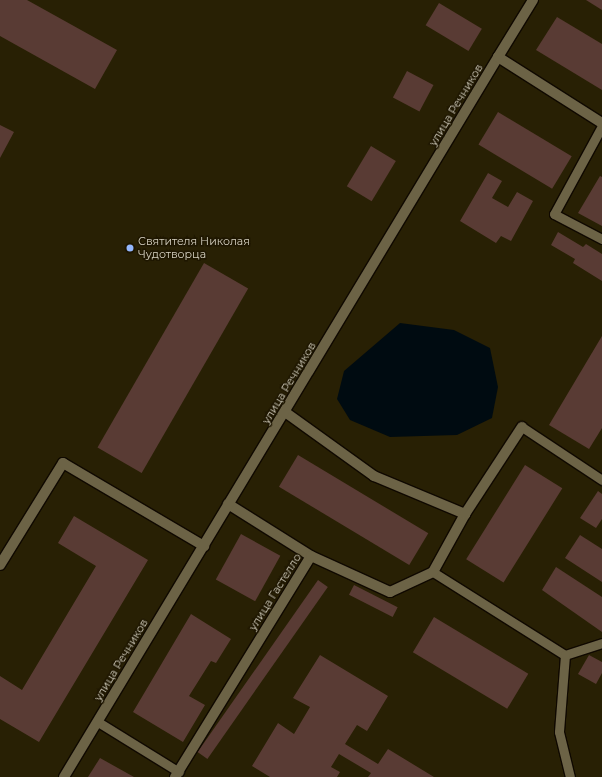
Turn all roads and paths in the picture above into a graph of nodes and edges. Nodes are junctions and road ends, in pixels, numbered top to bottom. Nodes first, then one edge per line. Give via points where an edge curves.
1 (533, 0) edge
2 (498, 57) junction
3 (602, 123) edge
4 (602, 126) edge
5 (602, 239) edge
6 (286, 412) junction
7 (522, 427) joint
8 (602, 480) edge
9 (228, 504) junction
10 (465, 514) junction
11 (204, 546) junction
12 (311, 556) junction
13 (0, 565) edge
14 (434, 572) junction
15 (602, 643) edge
16 (566, 655) junction
17 (98, 722) junction
18 (177, 774) edge
19 (64, 777) edge
20 (570, 777) edge

1 - 2 street, улица Речников
2 - 3 street
2 - 6 street, улица Речников
4 - 5 lane via 554,214
6 - 9 street, улица Речников
6 - 10 street via 374,476
7 - 8 lane
7 - 10 street
9 - 11 street, улица Речников
9 - 12 street
10 - 14 street
11 - 13 street via 63,463
11 - 17 street, улица Речников
12 - 14 street, улица Гастелло via 390,592
12 - 18 street, улица Гастелло
14 - 16 lane
15 - 16 lane
16 - 20 lane via 560,732
17 - 18 lane
17 - 19 street, улица Речников

